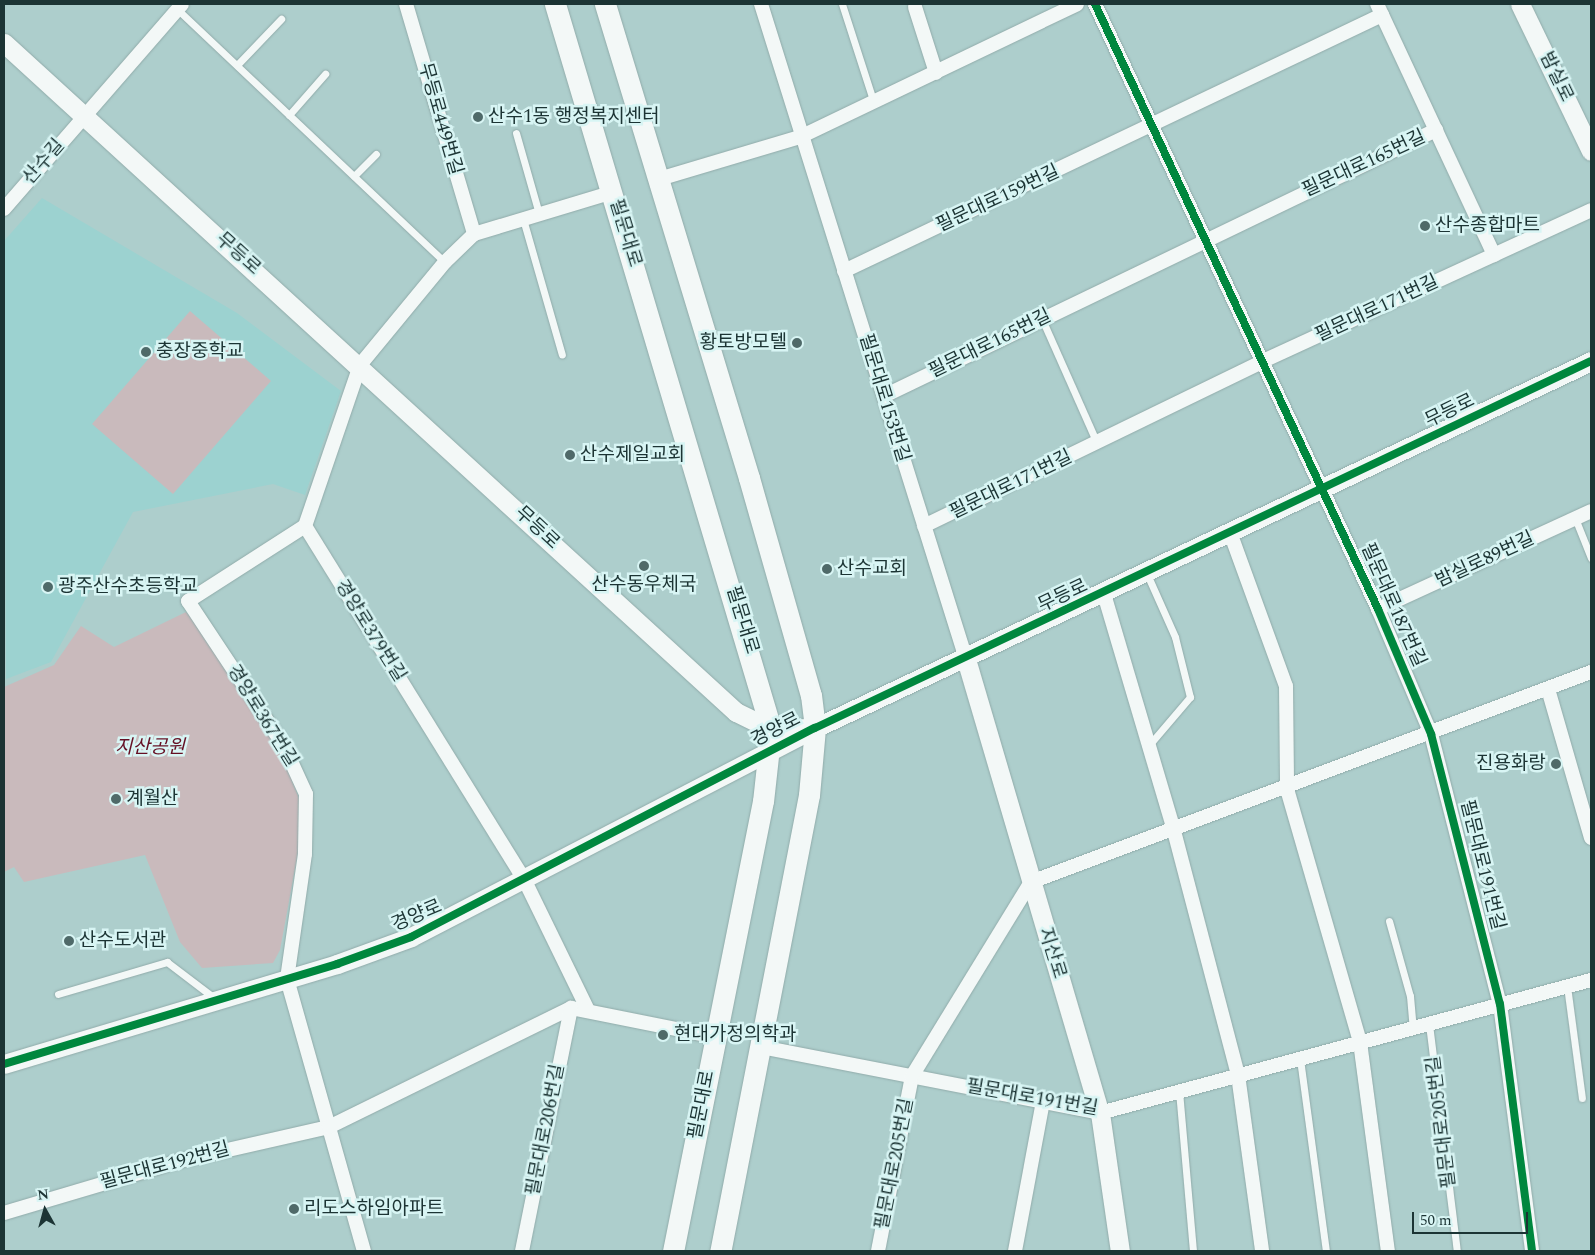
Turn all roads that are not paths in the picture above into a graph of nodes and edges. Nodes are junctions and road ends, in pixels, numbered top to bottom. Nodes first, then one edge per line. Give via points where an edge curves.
1 (406, 4) edge
2 (556, 4) edge
3 (605, 4) edge
4 (761, 4) edge
5 (842, 4) edge
6 (1077, 4) edge
7 (1096, 4) edge
8 (1520, 4) edge
9 (180, 6) edge
10 (916, 7) dead end
11 (1380, 9) edge
12 (281, 19) dead end
13 (4, 43) edge
14 (237, 65) junction
15 (936, 73) junction
16 (325, 74) dead end
17 (874, 103) junction
18 (84, 115) junction
19 (289, 115) junction
20 (1152, 127) junction
21 (1436, 130) junction
22 (516, 133) dead end
23 (800, 137) junction
24 (1591, 151) edge
25 (376, 154) dead end
26 (354, 176) junction
27 (659, 179) junction
28 (613, 192) junction
29 (4, 209) edge
30 (1591, 210) edge
31 (539, 214) junction
32 (522, 219) junction
33 (474, 234) junction
34 (1203, 239) junction
35 (1494, 255) junction
36 (445, 262) junction
37 (844, 271) junction
38 (1042, 318) junction
39 (562, 355) dead end
40 (1591, 361) edge
41 (1261, 362) junction
42 (360, 365) junction
43 (884, 396) junction
44 (1097, 443) junction
45 (1323, 490) junction
46 (1591, 510) edge
47 (1575, 518) junction
48 (306, 526) junction
49 (924, 526) junction
50 (1231, 534) junction
51 (1591, 558) edge
52 (1147, 574) junction
53 (1104, 594) junction
54 (1378, 609) junction
55 (966, 659) junction
56 (1591, 672) edge
57 (1548, 689) junction
58 (815, 728) junction
59 (771, 729) junction
60 (1431, 734) junction
61 (1149, 745) junction
62 (771, 751) junction
63 (1287, 789) junction
64 (1174, 831) junction
65 (1591, 838) edge
66 (525, 880) junction
67 (1031, 882) junction
68 (1389, 921) dead end
69 (287, 979) junction
70 (1591, 980) edge
71 (1567, 986) junction
72 (58, 994) dead end
73 (216, 999) junction
74 (1500, 1004) junction
75 (571, 1008) junction
76 (587, 1008) junction
77 (1429, 1024) junction
78 (1413, 1028) junction
79 (716, 1037) junction
80 (1360, 1042) junction
81 (761, 1047) junction
82 (1300, 1059) junction
83 (4, 1064) edge
84 (1238, 1075) junction
85 (912, 1076) junction
86 (1179, 1091) junction
87 (1582, 1098) dead end
88 (1043, 1102) junction
89 (1100, 1113) junction
90 (329, 1127) junction
91 (4, 1213) edge
92 (364, 1251) edge
93 (522, 1251) edge
94 (673, 1251) edge
95 (720, 1251) edge
96 (878, 1251) edge
97 (1016, 1251) edge
98 (1120, 1251) edge
99 (1193, 1251) edge
100 (1262, 1251) edge
101 (1326, 1251) edge
102 (1388, 1251) edge
103 (1457, 1251) edge
104 (1532, 1251) edge

1 - 33 street, 무등로449번길
2 - 28 main road, 필문대로
3 - 27 main road
4 - 23 street, 필문대로153번길
5 - 17 lane
6 - 15 street
7 - 20 street
8 - 24 street, 밤실로
9 - 14 lane
9 - 18 street, 산수길
10 - 15 street
11 - 20 street, 필문대로159번길
11 - 21 street, 필문대로165번길
12 - 14 lane
13 - 18 street, 무등로
14 - 19 lane
15 - 17 street
16 - 19 lane
17 - 23 street
18 - 29 street, 산수길
18 - 42 street, 무등로
19 - 26 lane
20 - 34 street
20 - 37 street, 필문대로159번길
21 - 34 street, 필문대로165번길
21 - 35 street
22 - 31 lane
23 - 27 street
23 - 37 street, 필문대로153번길
25 - 26 lane
26 - 36 lane
27 - 58 main road via 802,664
28 - 31 street
28 - 59 main road, 필문대로
30 - 35 street, 필문대로171번길
31 - 32 street
32 - 33 street
32 - 39 lane
33 - 36 street
34 - 38 street, 필문대로165번길
34 - 41 street
35 - 41 street, 필문대로171번길
36 - 42 street
37 - 43 street, 필문대로153번길
38 - 43 street, 필문대로165번길
38 - 44 lane
40 - 45 street, 무등로
41 - 44 street, 필문대로171번길
41 - 45 street
42 - 48 street
42 - 59 street, 무등로 via 736,712
43 - 49 street, 필문대로153번길
44 - 49 street, 필문대로171번길
45 - 50 street, 무등로
45 - 54 street, 필문대로187번길
46 - 47 street, 밤실로89번길
47 - 51 lane
47 - 54 street, 밤실로89번길
48 - 66 street, 경양로379번길
48 - 69 street, 경양로367번길 via 188,601 284,746 306,794 305,854
49 - 55 street, 필문대로153번길
50 - 52 street, 무등로
50 - 63 street via 1286,686
52 - 53 street, 무등로
52 - 61 lane via 1175,637 1190,696
53 - 55 street, 무등로
53 - 61 street
54 - 60 street, 필문대로187번길
55 - 58 street, 무등로
55 - 67 street, 지산로
56 - 57 street
57 - 60 street
57 - 65 street
58 - 59 street, 무등로
58 - 62 street, 경양로
58 - 81 main road via 809,794
59 - 62 main road, 필문대로
60 - 63 street
60 - 74 street, 필문대로191번길
61 - 64 street
62 - 66 street, 경양로
62 - 79 main road, 필문대로
63 - 64 street
63 - 80 street
64 - 67 street
64 - 84 street
66 - 69 street, 경양로 via 411,938
66 - 76 street
67 - 85 street
67 - 89 street, 지산로
68 - 78 lane via 1410,996
69 - 73 street, 경양로
69 - 90 street
70 - 71 street, 필문대로191번길
71 - 74 street, 필문대로191번길
71 - 87 lane
72 - 73 lane via 167,962
73 - 83 street, 경양로
74 - 77 street, 필문대로191번길
74 - 104 street
75 - 76 street, 필문대로192번길
75 - 90 street, 필문대로192번길
75 - 93 street, 필문대로206번길
76 - 79 street, 필문대로192번길
77 - 78 street, 필문대로191번길
77 - 103 lane, 필문대로205번길
78 - 80 street, 필문대로191번길
79 - 94 main road, 필문대로
80 - 82 street, 필문대로191번길
80 - 102 street
81 - 85 street, 필문대로191번길
81 - 95 main road
82 - 84 street, 필문대로191번길
82 - 101 lane
84 - 86 street, 필문대로191번길
84 - 100 street
85 - 88 street, 필문대로191번길
85 - 96 street, 필문대로205번길
86 - 89 street, 필문대로191번길
86 - 99 lane
88 - 89 street, 필문대로191번길
88 - 97 street
89 - 98 street, 지산로
90 - 91 street, 필문대로192번길 via 179,1161
90 - 92 street

